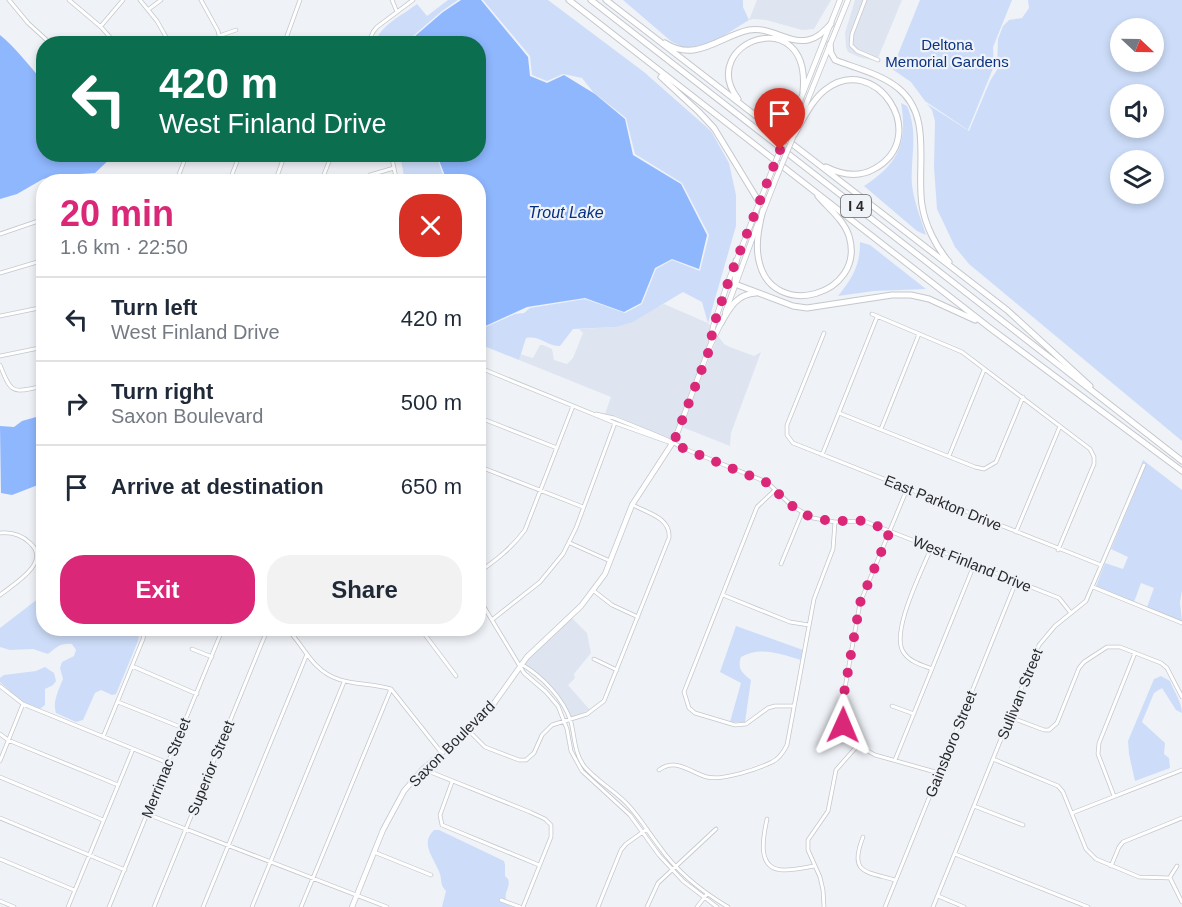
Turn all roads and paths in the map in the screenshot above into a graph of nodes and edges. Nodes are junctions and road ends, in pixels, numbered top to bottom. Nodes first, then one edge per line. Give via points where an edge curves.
1 (9, 0) edge
2 (69, 0) edge
3 (123, 0) edge
4 (140, 0) edge
5 (161, 0) edge
6 (201, 0) edge
7 (300, 0) edge
8 (392, 0) edge
9 (413, 0) edge
10 (569, 0) edge
11 (591, 0) edge
12 (606, 0) edge
13 (840, 0) edge
14 (848, 0) edge
15 (865, 0) edge
16 (149, 9) junction
17 (397, 12) junction
18 (831, 24) junction
19 (101, 27) junction
20 (236, 30) dead end
21 (647, 32) junction
22 (42, 36) edge
23 (109, 36) edge
24 (165, 36) edge
25 (219, 36) joint
26 (287, 36) edge
27 (371, 36) edge
28 (830, 44) junction
29 (878, 60) dead end
30 (652, 66) junction
31 (803, 92) junction
32 (743, 105) junction
33 (791, 133) junction
34 (811, 157) junction
35 (393, 162) edge
36 (394, 168) junction
37 (373, 174) edge
38 (395, 174) edge
39 (808, 185) junction
40 (759, 202) junction
41 (764, 210) junction
42 (36, 222) edge
43 (0, 234) edge
44 (736, 261) junction
45 (36, 262) edge
46 (0, 273) edge
47 (960, 274) junction
48 (735, 284) junction
49 (760, 293) junction
50 (36, 309) edge
51 (872, 314) dead end
52 (0, 316) edge
53 (877, 317) junction
54 (721, 323) junction
55 (990, 328) junction
56 (824, 333) dead end
57 (919, 334) junction
58 (710, 346) junction
59 (36, 349) edge
60 (0, 356) edge
61 (0, 365) edge
62 (486, 370) edge
63 (984, 370) junction
64 (36, 387) edge
65 (1023, 397) junction
66 (573, 406) junction
67 (839, 413) junction
68 (1120, 413) junction
69 (596, 414) junction
70 (614, 418) junction
71 (486, 420) edge
72 (615, 423) junction
73 (1060, 426) junction
74 (881, 429) junction
75 (673, 444) junction
76 (557, 448) junction
77 (822, 455) junction
78 (949, 456) junction
79 (1182, 461) edge
80 (1144, 465) dead end
81 (486, 469) edge
82 (1182, 471) edge
83 (907, 489) junction
84 (540, 490) junction
85 (775, 490) junction
86 (633, 505) junction
87 (583, 507) junction
88 (802, 513) junction
89 (836, 522) junction
90 (890, 531) junction
91 (1016, 532) junction
92 (0, 533) edge
93 (570, 543) junction
94 (36, 548) edge
95 (931, 548) junction
96 (1058, 550) junction
97 (36, 562) edge
98 (611, 562) junction
99 (781, 564) dead end
100 (974, 565) junction
101 (486, 566) edge
102 (1102, 566) junction
103 (1016, 582) junction
104 (1093, 587) junction
105 (594, 591) junction
106 (0, 595) edge
107 (723, 595) junction
108 (486, 609) edge
109 (1071, 613) junction
110 (638, 617) junction
111 (493, 619) junction
112 (1182, 623) edge
113 (809, 625) junction
114 (142, 636) edge
115 (221, 636) edge
116 (265, 636) edge
117 (294, 636) edge
118 (426, 636) edge
119 (192, 649) dead end
120 (1135, 653) junction
121 (307, 654) junction
122 (212, 657) junction
123 (594, 659) dead end
124 (521, 664) junction
125 (132, 666) junction
126 (932, 669) junction
127 (617, 670) junction
128 (456, 676) dead end
129 (344, 682) junction
130 (0, 686) edge
131 (391, 689) junction
132 (197, 693) junction
133 (1182, 697) edge
134 (117, 702) junction
135 (23, 704) junction
136 (794, 706) junction
137 (892, 706) dead end
138 (914, 714) junction
139 (1010, 717) junction
140 (570, 719) junction
141 (564, 721) junction
142 (183, 728) junction
143 (468, 730) junction
144 (0, 734) edge
145 (103, 737) junction
146 (8, 740) junction
147 (858, 745) junction
148 (133, 749) junction
149 (441, 752) junction
150 (993, 759) junction
151 (896, 760) junction
152 (0, 761) edge
153 (168, 763) junction
154 (423, 769) junction
155 (659, 770) dead end
156 (1182, 770) edge
157 (939, 773) junction
158 (0, 777) edge
159 (452, 782) junction
160 (118, 785) junction
161 (1114, 796) junction
162 (974, 806) junction
163 (1071, 813) junction
164 (147, 814) junction
165 (0, 818) edge
166 (1182, 818) edge
167 (767, 819) dead end
168 (103, 820) junction
169 (1023, 825) dead end
170 (186, 829) junction
171 (716, 829) dead end
172 (647, 830) junction
173 (643, 832) junction
174 (863, 837) dead end
175 (228, 845) junction
176 (374, 852) junction
177 (955, 854) junction
178 (89, 855) junction
179 (0, 859) edge
180 (270, 861) junction
181 (539, 865) junction
182 (676, 866) junction
183 (814, 866) junction
184 (1111, 866) junction
185 (1177, 866) dead end
186 (125, 870) junction
187 (672, 870) junction
188 (431, 874) dead end
189 (313, 878) junction
190 (1170, 878) junction
191 (895, 880) junction
192 (74, 890) junction
193 (707, 894) junction
194 (357, 895) junction
195 (938, 896) junction
196 (704, 898) junction
197 (501, 900) dead end
198 (0, 901) edge
199 (1182, 902) edge
200 (14, 907) edge
201 (68, 907) edge
202 (109, 907) edge
203 (154, 907) edge
204 (203, 907) edge
205 (252, 907) edge
206 (301, 907) edge
207 (352, 907) edge
208 (387, 907) edge
209 (521, 907) edge
210 (598, 907) edge
211 (647, 907) edge
212 (697, 907) edge
213 (717, 907) edge
214 (728, 907) edge
215 (824, 907) edge
216 (885, 907) edge
217 (933, 907) edge
218 (964, 907) edge
219 (1088, 907) edge

1 - 22 street
2 - 19 street
3 - 19 street
4 - 16 street
5 - 16 street
6 - 25 street
7 - 26 street
8 - 17 street
9 - 17 street
10 - 30 highway, I 4
11 - 68 highway, I 4
12 - 21 highway
13 - 18 main road, Saxon Boulevard
14 - 28 main road, Saxon Boulevard
15 - 29 street via 851,45
16 - 24 street
17 - 27 street
18 - 21 highway via 806,41 758,29 689,51 669,46
18 - 31 main road, Saxon Boulevard
19 - 23 street
20 - 25 street
21 - 32 highway
28 - 33 main road, Saxon Boulevard
28 - 47 highway via 835,60 890,82 906,95 917,113 922,206 942,254
30 - 39 highway, I 4
30 - 40 highway via 714,128
31 - 32 highway via 804,66 796,51 777,38 759,38 740,48 730,65 731,86
31 - 33 main road, Saxon Boulevard
32 - 34 highway
33 - 34 highway via 819,95 837,83 866,83 890,100 897,116 898,135 891,154 878,167 866,173 846,174
33 - 40 main road, Saxon Boulevard, bridge
33 - 41 main road, Saxon Boulevard, bridge
34 - 47 highway
35 - 36 street
36 - 37 street
36 - 38 street
39 - 41 highway via 842,223 850,245 845,271 825,292 796,296 769,281 758,259
39 - 55 highway, I 4
40 - 44 main road, Saxon Boulevard
41 - 48 main road, Saxon Boulevard
42 - 43 street
44 - 48 highway
44 - 58 main road, Saxon Boulevard
45 - 46 street
47 - 68 highway via 1024,324
48 - 49 highway
48 - 54 main road, Saxon Boulevard
49 - 54 highway via 737,299
49 - 55 highway via 807,308 892,295 911,296 929,299
50 - 52 street
51 - 53 street
53 - 57 street
53 - 67 street
54 - 58 main road, Saxon Boulevard
55 - 82 highway, I 4
56 - 77 street, East Parkton Drive via 787,425 787,435 793,443
57 - 63 street via 962,352
57 - 74 street
58 - 75 main road, Saxon Boulevard
59 - 60 street
61 - 64 street via 12,389
62 - 66 street, West Finland Drive
63 - 65 street
63 - 78 street
65 - 73 street
65 - 78 street via 996,462 982,469
66 - 69 street, West Finland Drive
66 - 76 street
67 - 74 street
67 - 77 street
68 - 79 highway, I 4
69 - 70 street, West Finland Drive
69 - 72 street, West Finland Drive
70 - 72 street
70 - 75 street, West Finland Drive
71 - 76 street
72 - 75 street, West Finland Drive
72 - 87 street
73 - 91 street
73 - 96 street via 1089,449 1094,463
74 - 78 street
75 - 85 street, West Finland Drive via 764,481
75 - 86 main road, Saxon Boulevard
76 - 84 street
77 - 83 street, East Parkton Drive
80 - 102 street, Sullivan Street
81 - 84 street
83 - 90 street
83 - 91 street, East Parkton Drive
84 - 87 street
84 - 101 street via 516,542
85 - 88 street, West Finland Drive
85 - 107 street via 757,507
86 - 98 main road, Saxon Boulevard
86 - 110 street via 669,526 669,538
87 - 93 street
88 - 89 street, West Finland Drive
88 - 99 street
89 - 90 street, West Finland Drive via 857,520
89 - 113 street via 833,549 817,588
90 - 95 street, West Finland Drive
90 - 147 street via 860,603 842,705 843,725
91 - 96 street, East Parkton Drive
92 - 94 street via 27,540
93 - 98 street
93 - 111 street via 540,582
95 - 100 street, West Finland Drive
95 - 126 street via 903,618 899,642 910,660
96 - 102 street, East Parkton Drive
97 - 106 street
98 - 105 main road, Saxon Boulevard
100 - 103 street, West Finland Drive
100 - 126 street
102 - 104 street, Sullivan Street
103 - 109 street, West Finland Drive via 1059,598
103 - 157 street, Gainsboro Street
104 - 109 street, Sullivan Street via 1086,601
104 - 112 street
105 - 110 street
105 - 124 main road, Saxon Boulevard
107 - 113 street via 790,622
107 - 136 street via 686,684 685,701 689,708 735,725 746,724 768,708
108 - 111 street
109 - 139 street, Sullivan Street via 1039,645
110 - 127 street
111 - 124 street
113 - 136 street
114 - 125 street
115 - 122 street, Merrimac Street
116 - 170 street, Superior Street
117 - 121 street
118 - 128 street
119 - 122 street
120 - 133 street via 1167,668
120 - 139 street via 1107,647 1084,662 1057,723 1049,730
120 - 161 street via 1098,743 1098,754
121 - 129 street via 323,672
121 - 175 street
122 - 132 street, Merrimac Street
123 - 127 street
124 - 140 street via 557,695
124 - 141 street via 524,672 554,701
124 - 143 main road, Saxon Boulevard via 492,706
125 - 132 street
125 - 134 street
126 - 138 street
127 - 140 street via 608,695 599,706
129 - 131 street
129 - 180 street
130 - 135 street
131 - 149 street
131 - 189 street
132 - 142 street, Merrimac Street
134 - 142 street
134 - 145 street
135 - 145 street
135 - 146 street
136 - 155 street via 787,745 772,762 720,779 679,765
137 - 138 street
138 - 151 street
139 - 150 street, Sullivan Street
140 - 141 street
140 - 172 street via 576,750 585,767 622,799
141 - 143 street via 546,729 537,749 525,760 485,747
141 - 173 street via 579,767
142 - 153 street, Merrimac Street
143 - 149 main road, Saxon Boulevard
144 - 146 street
145 - 148 street
146 - 152 street
146 - 160 street
147 - 151 street via 875,755
147 - 183 street via 836,770 828,811 808,840
148 - 153 street
148 - 160 street
149 - 154 main road, Saxon Boulevard
150 - 162 street, Sullivan Street
150 - 163 street via 1058,786
151 - 157 street
153 - 164 street, Merrimac Street
154 - 159 street
154 - 176 main road, Saxon Boulevard via 393,809
156 - 161 street
157 - 191 street, Gainsboro Street
158 - 168 street
159 - 181 street via 440,815 442,825
159 - 181 street via 545,819 551,825 551,837
160 - 168 street
161 - 163 street
162 - 169 street
162 - 177 street, Sullivan Street
163 - 184 street via 1086,849
164 - 170 street
164 - 186 street, Merrimac Street
165 - 178 street
166 - 184 street via 1123,842
167 - 183 street via 762,851 772,867 782,870
168 - 178 street
170 - 175 street
170 - 203 street, Superior Street
171 - 182 street
172 - 173 street
172 - 182 street
173 - 187 street
173 - 210 street via 621,850
174 - 191 street via 857,852 858,864 868,872
175 - 180 street
175 - 204 street
176 - 188 street
176 - 194 main road, Saxon Boulevard
177 - 195 street, Sullivan Street
177 - 219 street
178 - 186 street
178 - 192 street
179 - 192 street
180 - 189 street
180 - 205 street
181 - 209 street
182 - 187 street
182 - 193 street
183 - 215 street via 823,890
184 - 190 street via 1139,877
185 - 190 street
186 - 202 street, Merrimac Street
187 - 196 street
187 - 211 street via 658,883
189 - 194 street
189 - 206 street
190 - 199 street
191 - 216 street, Gainsboro Street
192 - 201 street
193 - 196 street
193 - 214 street
194 - 207 main road, Saxon Boulevard
194 - 208 street
195 - 217 street, Sullivan Street
195 - 218 street
196 - 212 street
196 - 213 street
197 - 209 street
198 - 200 street

